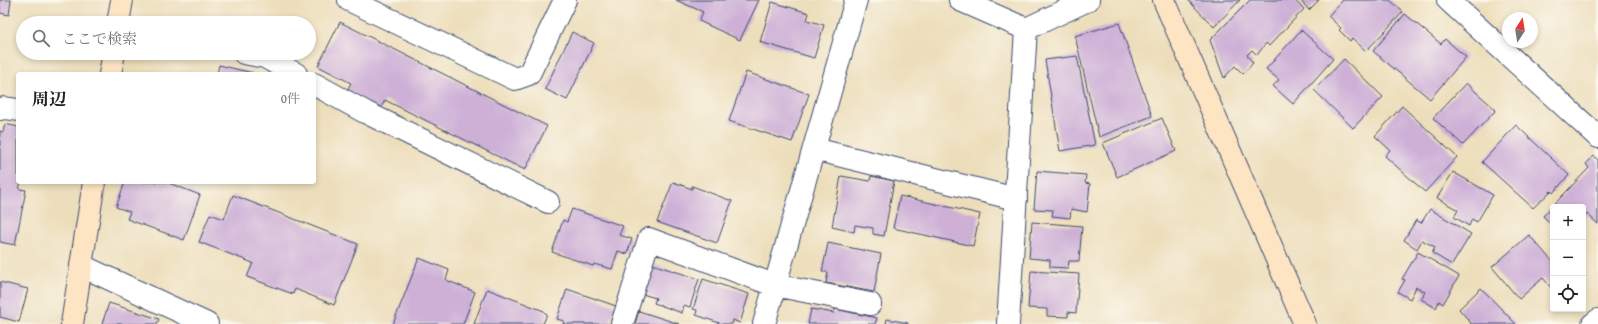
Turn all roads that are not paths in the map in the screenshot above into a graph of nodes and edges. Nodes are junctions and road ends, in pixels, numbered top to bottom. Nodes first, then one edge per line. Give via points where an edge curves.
1 (122, 0) edge
2 (349, 0) edge
3 (565, 0) edge
4 (856, 0) edge
5 (960, 0) edge
6 (1088, 0) edge
7 (1164, 0) edge
8 (1448, 0) edge
9 (119, 16) edge
10 (1026, 29) junction
11 (113, 60) edge
12 (270, 60) edge
13 (110, 72) edge
14 (292, 72) edge
15 (316, 85) edge
16 (0, 109) edge
17 (16, 110) edge
18 (1594, 125) edge
19 (814, 149) junction
20 (94, 184) edge
21 (1016, 199) junction
22 (548, 202) dead end
23 (82, 266) junction
24 (774, 286) junction
25 (870, 304) dead end
26 (1598, 320) edge
27 (72, 324) edge
28 (207, 324) edge
29 (622, 324) edge
30 (764, 324) edge
31 (1008, 324) edge
32 (1305, 324) edge
33 (1593, 324) edge

1 - 9 street
2 - 3 street via 515,79 529,74
4 - 19 street
5 - 10 street
6 - 10 street
7 - 32 street
8 - 18 street
10 - 21 street
11 - 13 street
12 - 14 street
15 - 22 street
16 - 17 street
19 - 21 street
19 - 24 street
20 - 23 street
21 - 31 street
23 - 27 street
23 - 28 street
24 - 25 street
24 - 29 street via 649,239
24 - 30 street
26 - 33 street

